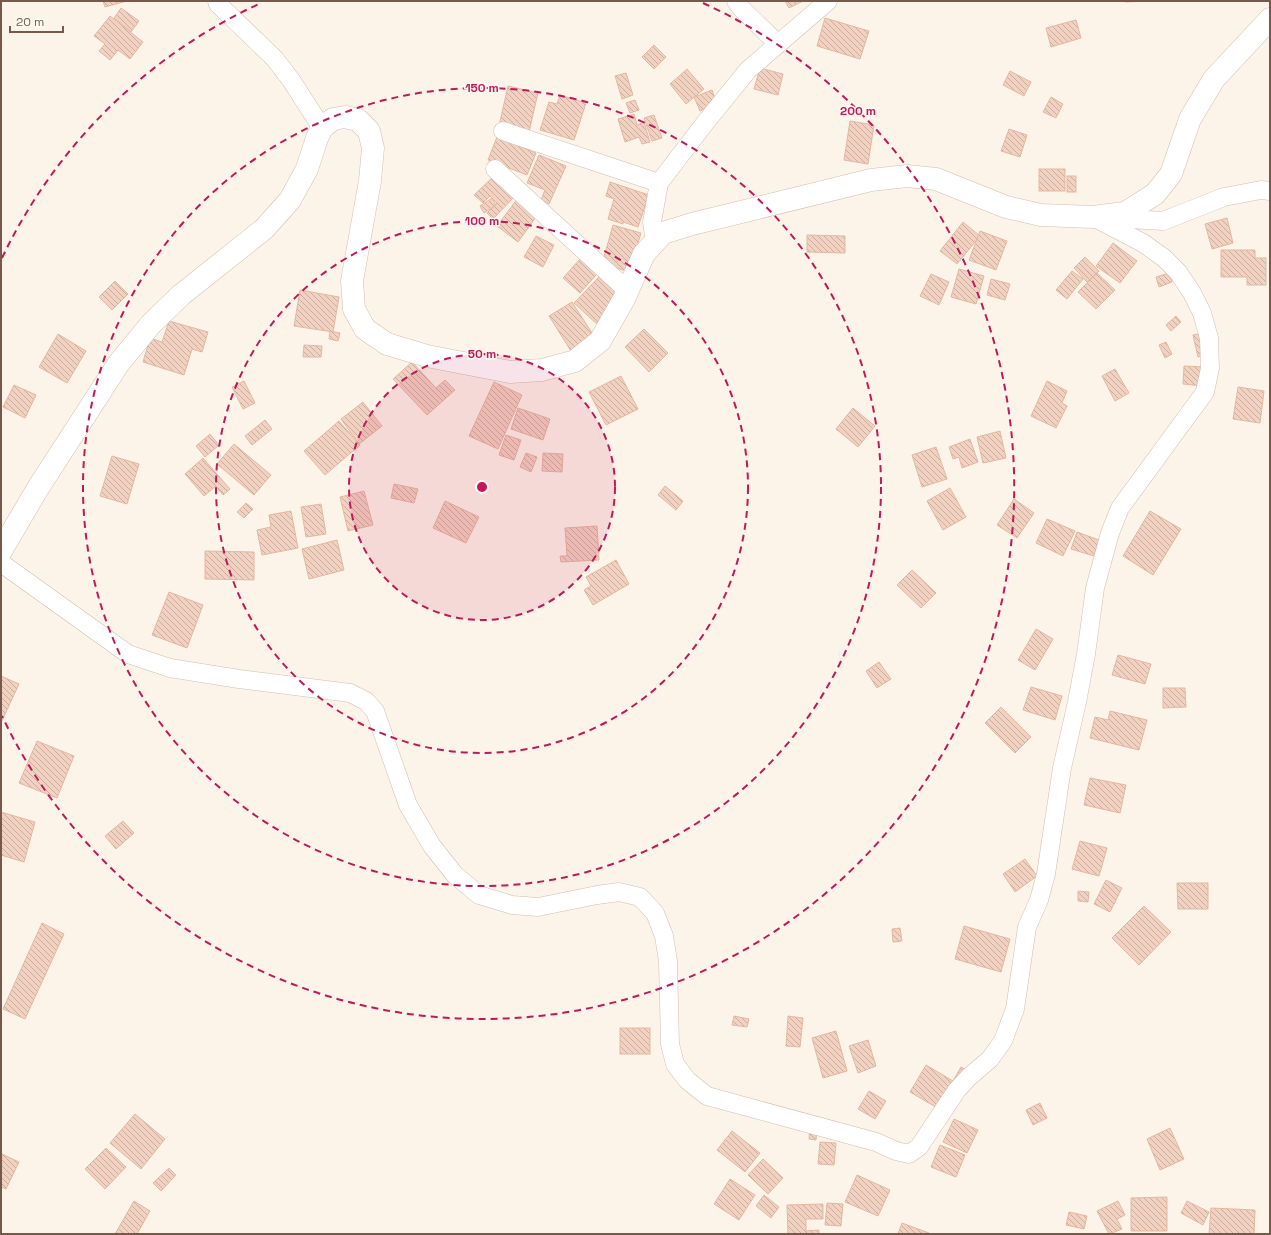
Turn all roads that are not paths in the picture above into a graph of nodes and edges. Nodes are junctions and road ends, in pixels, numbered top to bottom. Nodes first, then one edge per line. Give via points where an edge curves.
1 (217, 1) edge
2 (736, 1) edge
3 (828, 1) edge
4 (1270, 19) edge
5 (778, 44) junction
6 (322, 128) junction
7 (503, 131) dead end
8 (495, 169) dead end
9 (660, 183) junction
10 (1270, 191) edge
11 (1093, 217) junction
12 (655, 242) junction
13 (627, 290) junction
14 (1, 551) edge
15 (1, 563) edge

1 - 6 street via 276,59
2 - 5 street
3 - 5 street
4 - 11 street via 1214,79 1190,119 1171,174 1155,194 1125,213
5 - 9 street via 748,70
6 - 13 street via 333,119 345,117 358,120 369,131 373,148 370,182 352,281 354,309 365,330 387,344 427,356 510,372 542,370 575,361 600,341
6 - 14 street via 316,138 307,169 290,200 264,229 181,295 151,324 119,363 38,488
7 - 9 street
8 - 13 street
9 - 12 street via 652,222
10 - 11 street via 1261,190 1224,197 1163,221
11 - 12 street via 1041,215 1006,207 936,179 907,176 871,180 692,224 663,233
11 - 15 street via 1143,243 1178,272 1202,313 1209,338 1210,368 1205,392 1120,508 1110,533 1095,588 1086,654 1062,768 1046,874 1039,900 1027,927 1015,1009 1006,1035 990,1059 957,1090 919,1147 909,1154 876,1142 707,1096 686,1080 675,1064 670,1044 668,961 664,936 655,913 640,897 618,892 538,907 512,905 479,895 455,875 432,846 408,805 375,711 366,701 350,693 170,668 128,654
12 - 13 street via 644,254

